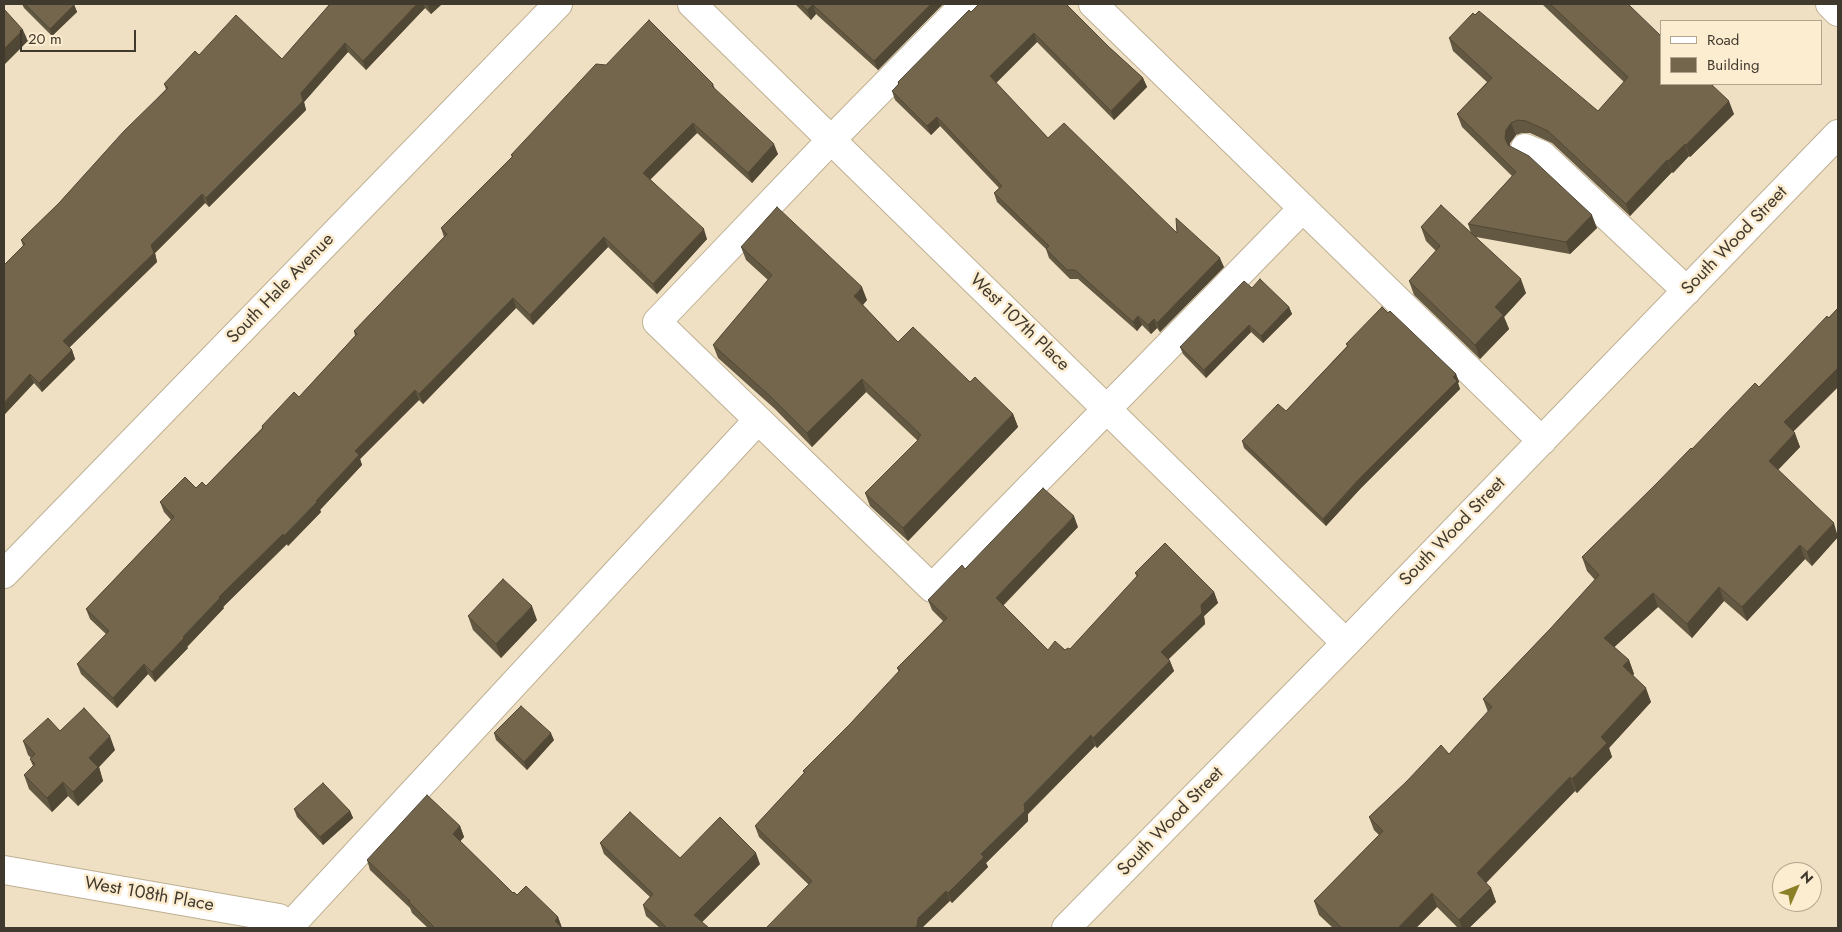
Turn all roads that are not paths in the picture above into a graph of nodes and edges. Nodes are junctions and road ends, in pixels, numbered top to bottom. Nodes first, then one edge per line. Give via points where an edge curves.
1 (558, 4) edge
2 (692, 4) edge
3 (964, 4) edge
4 (1830, 4) edge
5 (1104, 8) edge
6 (1838, 12) edge
7 (1838, 134) edge
8 (831, 140) junction
9 (1525, 148) dead end
10 (1303, 208) junction
11 (1687, 291) junction
12 (1107, 409) junction
13 (758, 420) junction
14 (1542, 441) junction
15 (4, 574) edge
16 (1346, 643) junction
17 (4, 870) edge
18 (290, 928) edge
19 (1066, 928) edge

1 - 15 street, South Hale Avenue
2 - 8 street, West 107th Place
3 - 8 street
4 - 6 street
5 - 10 street
7 - 11 street, South Wood Street
8 - 12 street, West 107th Place
8 - 13 street via 657,322
9 - 11 street via 1542,155
10 - 12 street
10 - 14 street
11 - 14 street, South Wood Street
12 - 13 street via 932,588
12 - 16 street, West 107th Place
13 - 18 street
14 - 16 street, South Wood Street
16 - 19 street, South Wood Street
17 - 18 street, West 108th Place via 279,918

